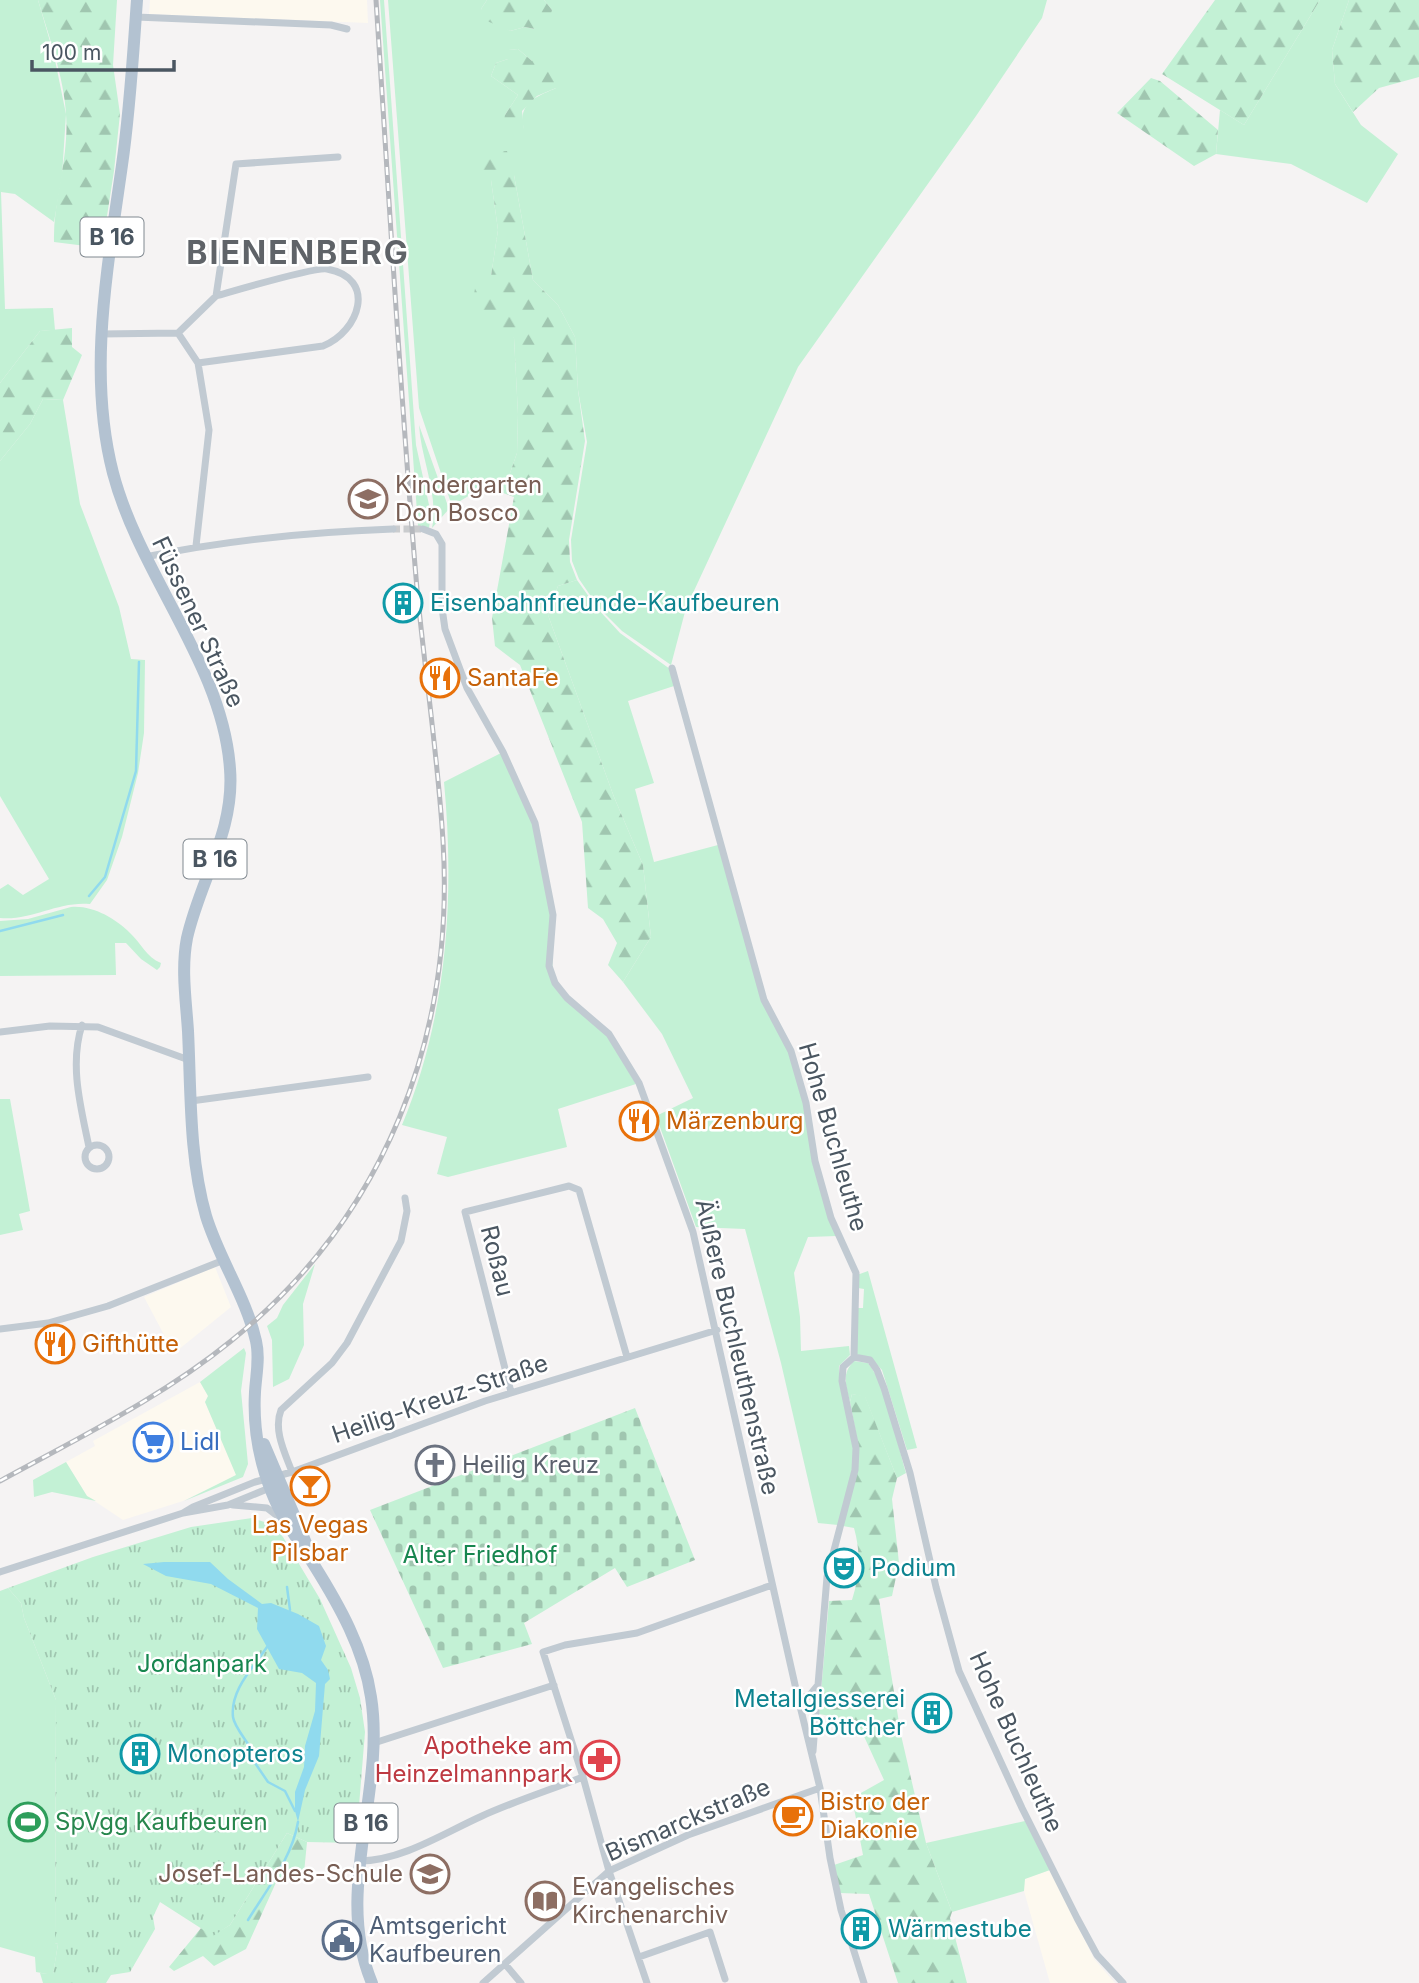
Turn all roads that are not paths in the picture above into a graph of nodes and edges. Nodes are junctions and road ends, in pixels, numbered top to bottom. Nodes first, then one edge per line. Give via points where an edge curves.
1 (137, 0) edge
2 (136, 17) junction
3 (347, 29) dead end
4 (338, 158) dead end
5 (216, 296) junction
6 (178, 333) junction
7 (100, 334) junction
8 (198, 363) junction
9 (393, 529) tunnel mouth
10 (423, 529) dead end
11 (196, 546) junction
12 (144, 557) junction
13 (672, 668) dead end
14 (82, 1025) junction
15 (0, 1032) edge
16 (189, 1060) junction
17 (368, 1077) dead end
18 (191, 1101) junction
19 (89, 1147) dead end
20 (405, 1198) dead end
21 (224, 1260) junction
22 (0, 1329) edge
23 (717, 1330) junction
24 (627, 1357) junction
25 (853, 1357) junction
26 (511, 1392) junction
27 (279, 1478) junction
28 (228, 1505) junction
29 (183, 1513) junction
30 (287, 1525) junction
31 (317, 1569) junction
32 (0, 1572) edge
33 (772, 1585) junction
34 (554, 1685) junction
35 (818, 1685) junction
36 (798, 1698) junction
37 (374, 1743) junction
38 (813, 1759) junction
39 (583, 1777) junction
40 (820, 1788) junction
41 (361, 1861) junction
42 (610, 1871) junction
43 (639, 1957) junction
44 (505, 1964) junction
45 (725, 1979) dead end
46 (372, 1983) edge
47 (484, 1983) edge
48 (521, 1983) edge
49 (647, 1983) edge
50 (864, 1983) edge
51 (1123, 1983) edge

1 - 2 main road, Füssener Straße / B 16
2 - 3 street via 331,24
2 - 7 main road, Füssener Straße / B 16 via 128,121
4 - 5 street via 236,164
5 - 6 street
5 - 8 street via 325,268 346,276 359,295 348,326 335,341
6 - 7 street
6 - 8 street
7 - 12 main road, Füssener Straße / B 16 via 103,407 113,474
8 - 11 street via 209,430
9 - 11 street
10 - 23 street, Äußere Buchleuthenstraße via 436,534 442,544 445,629 467,688 535,823 553,915 548,966 566,998 609,1034 639,1083 693,1231
11 - 12 street
12 - 16 main road, Füssener Straße / B 16 via 212,691 230,763 230,805 224,834 195,908 185,953
13 - 25 street, Hohe Buchleuthe via 764,1000 791,1051 828,1207 856,1273
14 - 15 street
14 - 16 street
14 - 19 street via 77,1040 77,1082
16 - 18 main road, Füssener Straße / B 16
17 - 18 street
18 - 21 main road, Füssener Straße / B 16 via 197,1174
20 - 27 street via 401,1241 347,1343 281,1410 277,1419
21 - 22 street via 108,1306 48,1323
21 - 27 main road, Füssener Straße / B 16 via 258,1347 255,1417 260,1458
23 - 24 street, Heilig-Kreuz-Straße
23 - 33 street, Äußere Buchleuthenstraße
24 - 26 street, Heilig-Kreuz-Straße
24 - 26 street, Roßau via 579,1190 569,1186 465,1212
25 - 35 street via 843,1367 842,1381 856,1448 855,1470 827,1577
25 - 51 street, Hohe Buchleuthe via 870,1360 884,1388 959,1671 1077,1918 1097,1955
26 - 27 street, Heilig-Kreuz-Straße
27 - 28 street
27 - 29 street
27 - 30 main road, B 16
27 - 31 main road, B 16
28 - 29 street
28 - 30 street via 267,1508
29 - 32 street
30 - 31 main road, B 16
31 - 37 main road, B 16 via 364,1665
33 - 34 street via 637,1633 544,1652
33 - 36 street, Äußere Buchleuthenstraße
34 - 37 street
34 - 39 street
35 - 36 street via 809,1696
35 - 38 street
36 - 38 street, Äußere Buchleuthenstraße
37 - 41 main road, B 16
38 - 40 street, Äußere Buchleuthenstraße
39 - 41 street via 417,1847
39 - 42 street
40 - 42 street, Bismarckstraße via 688,1835
40 - 50 street, Äußere Buchleuthenstraße via 837,1891
41 - 46 main road, B 16 via 356,1917
42 - 43 street
42 - 44 street, Bismarckstraße
43 - 45 street via 710,1932
43 - 49 street
44 - 47 street, Bismarckstraße
44 - 48 street

